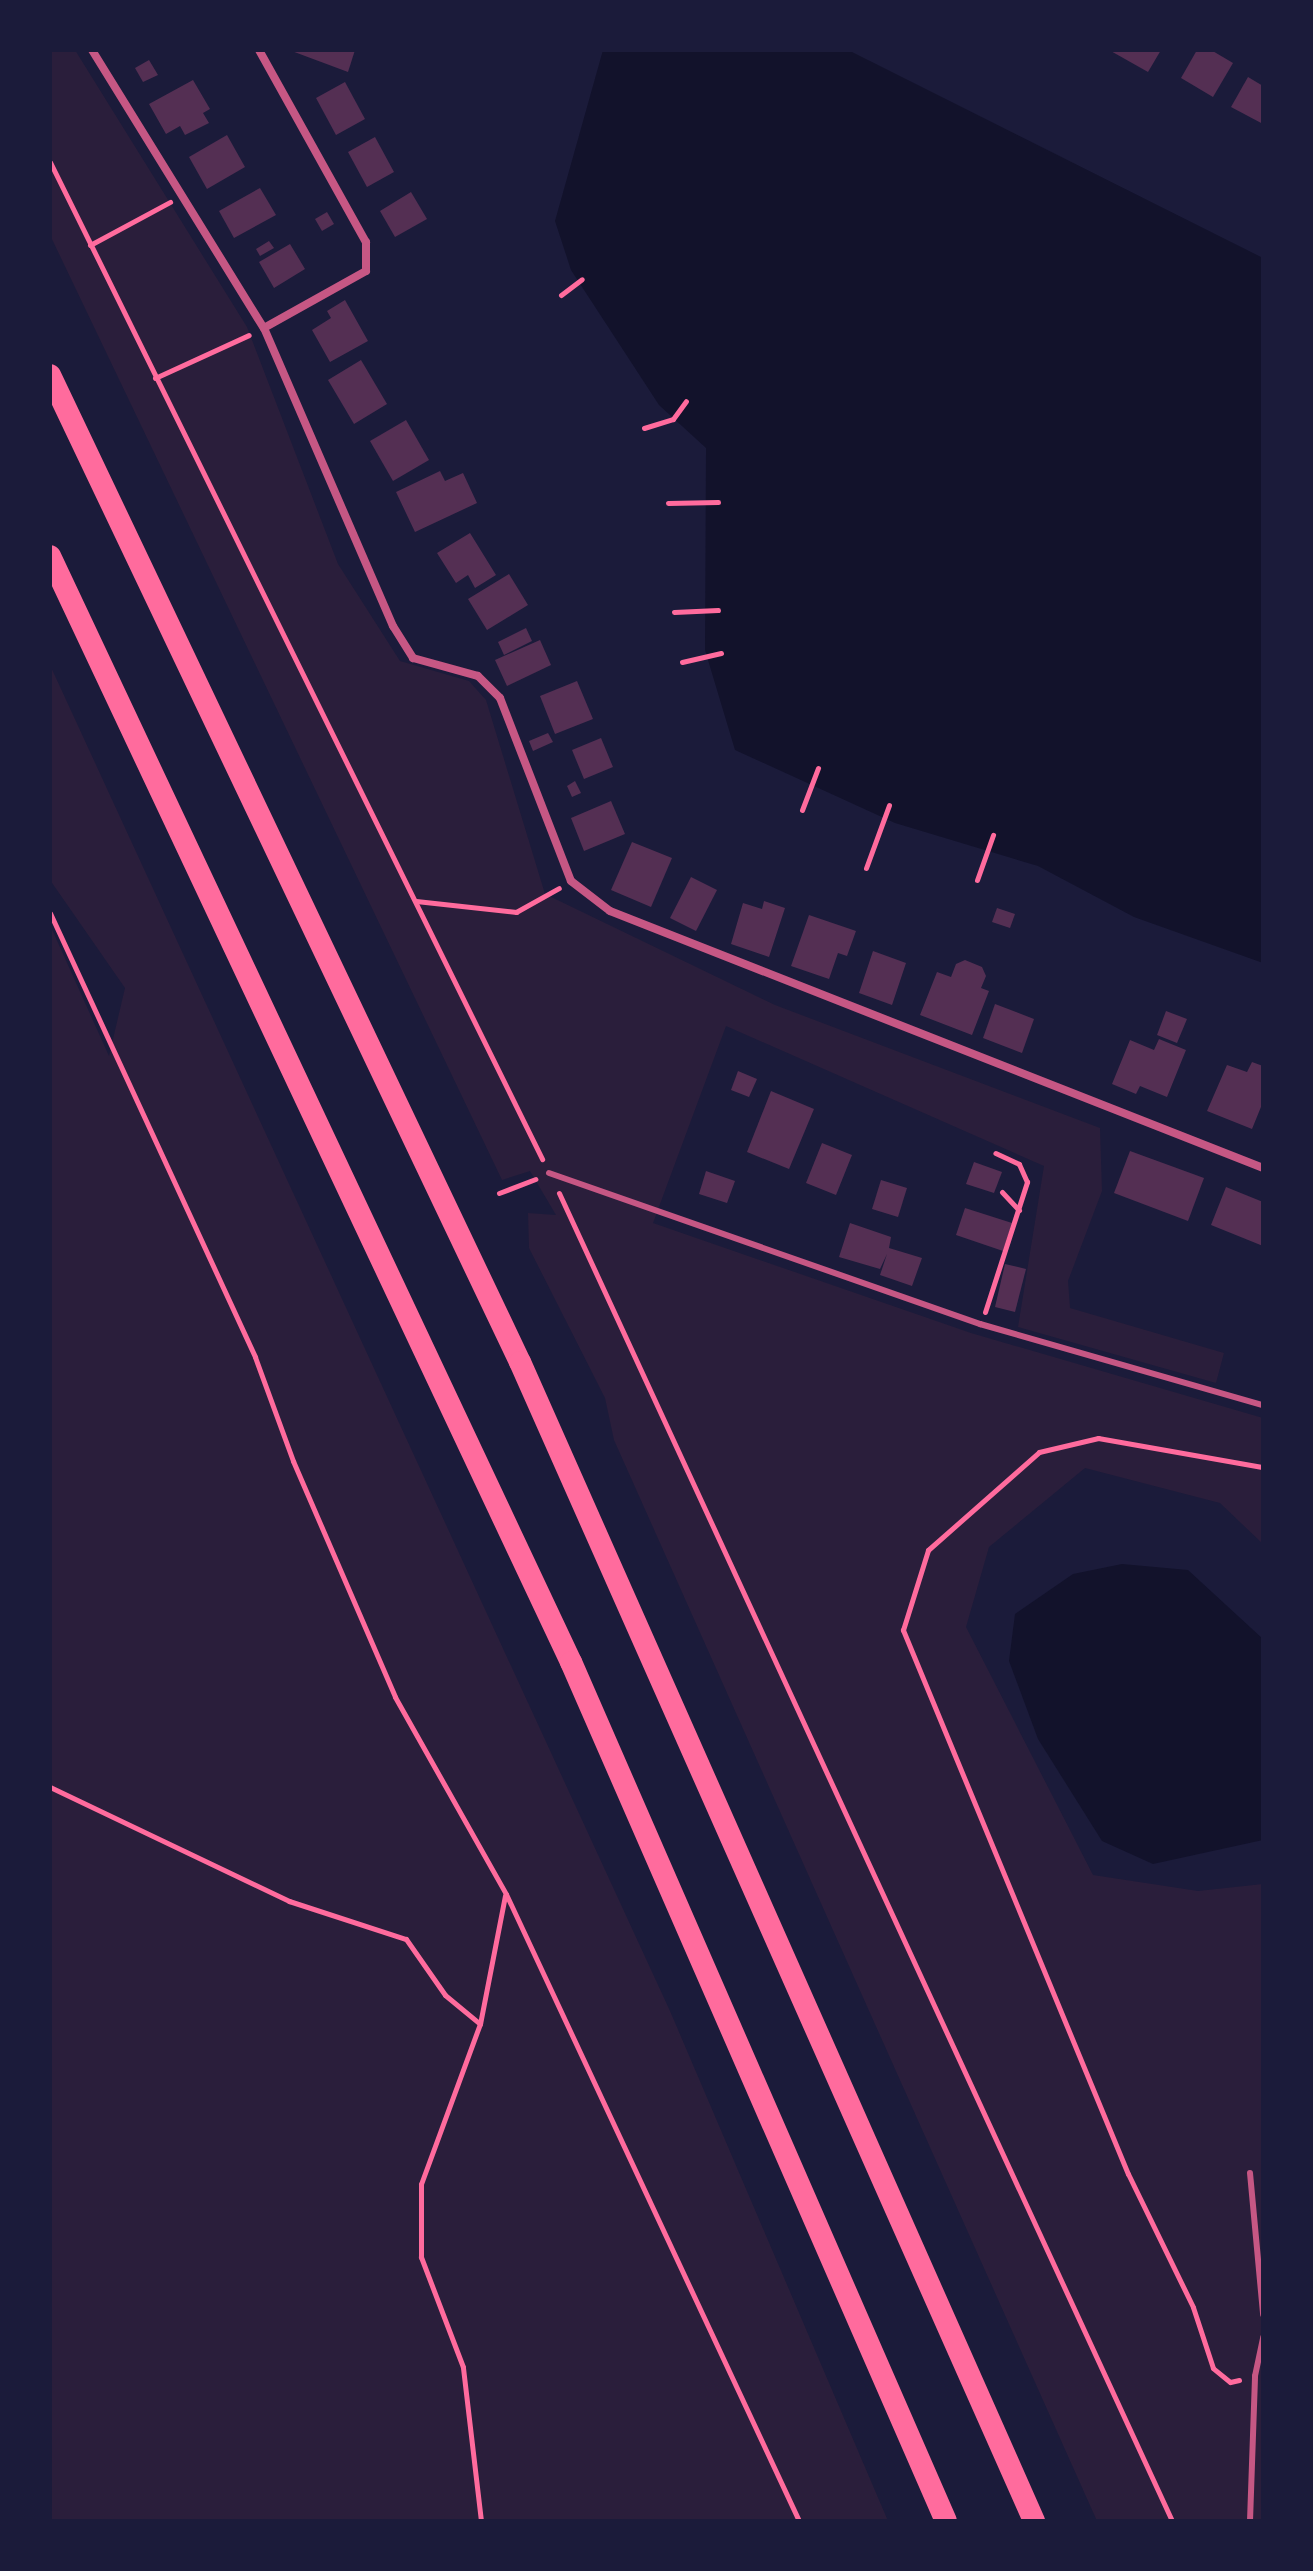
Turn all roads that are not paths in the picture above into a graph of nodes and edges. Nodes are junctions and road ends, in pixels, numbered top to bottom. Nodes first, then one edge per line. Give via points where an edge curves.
1 (92, 50) edge
2 (259, 50) edge
3 (264, 328) junction
4 (50, 375) edge
5 (50, 556) edge
6 (1263, 1168) edge
7 (549, 1173) road end
8 (1263, 1405) edge
9 (1250, 2173) dead end
10 (1263, 2314) edge
11 (1263, 2337) edge
12 (946, 2521) edge
13 (1034, 2521) edge
14 (1250, 2521) edge

1 - 3 street
2 - 3 street via 366,242 366,271
3 - 6 street via 393,626 413,658 478,676 500,698 571,881 610,911
4 - 13 highway via 526,1377
5 - 12 highway via 571,1662
7 - 8 lane via 980,1324
9 - 10 lane
11 - 14 lane via 1255,2376

